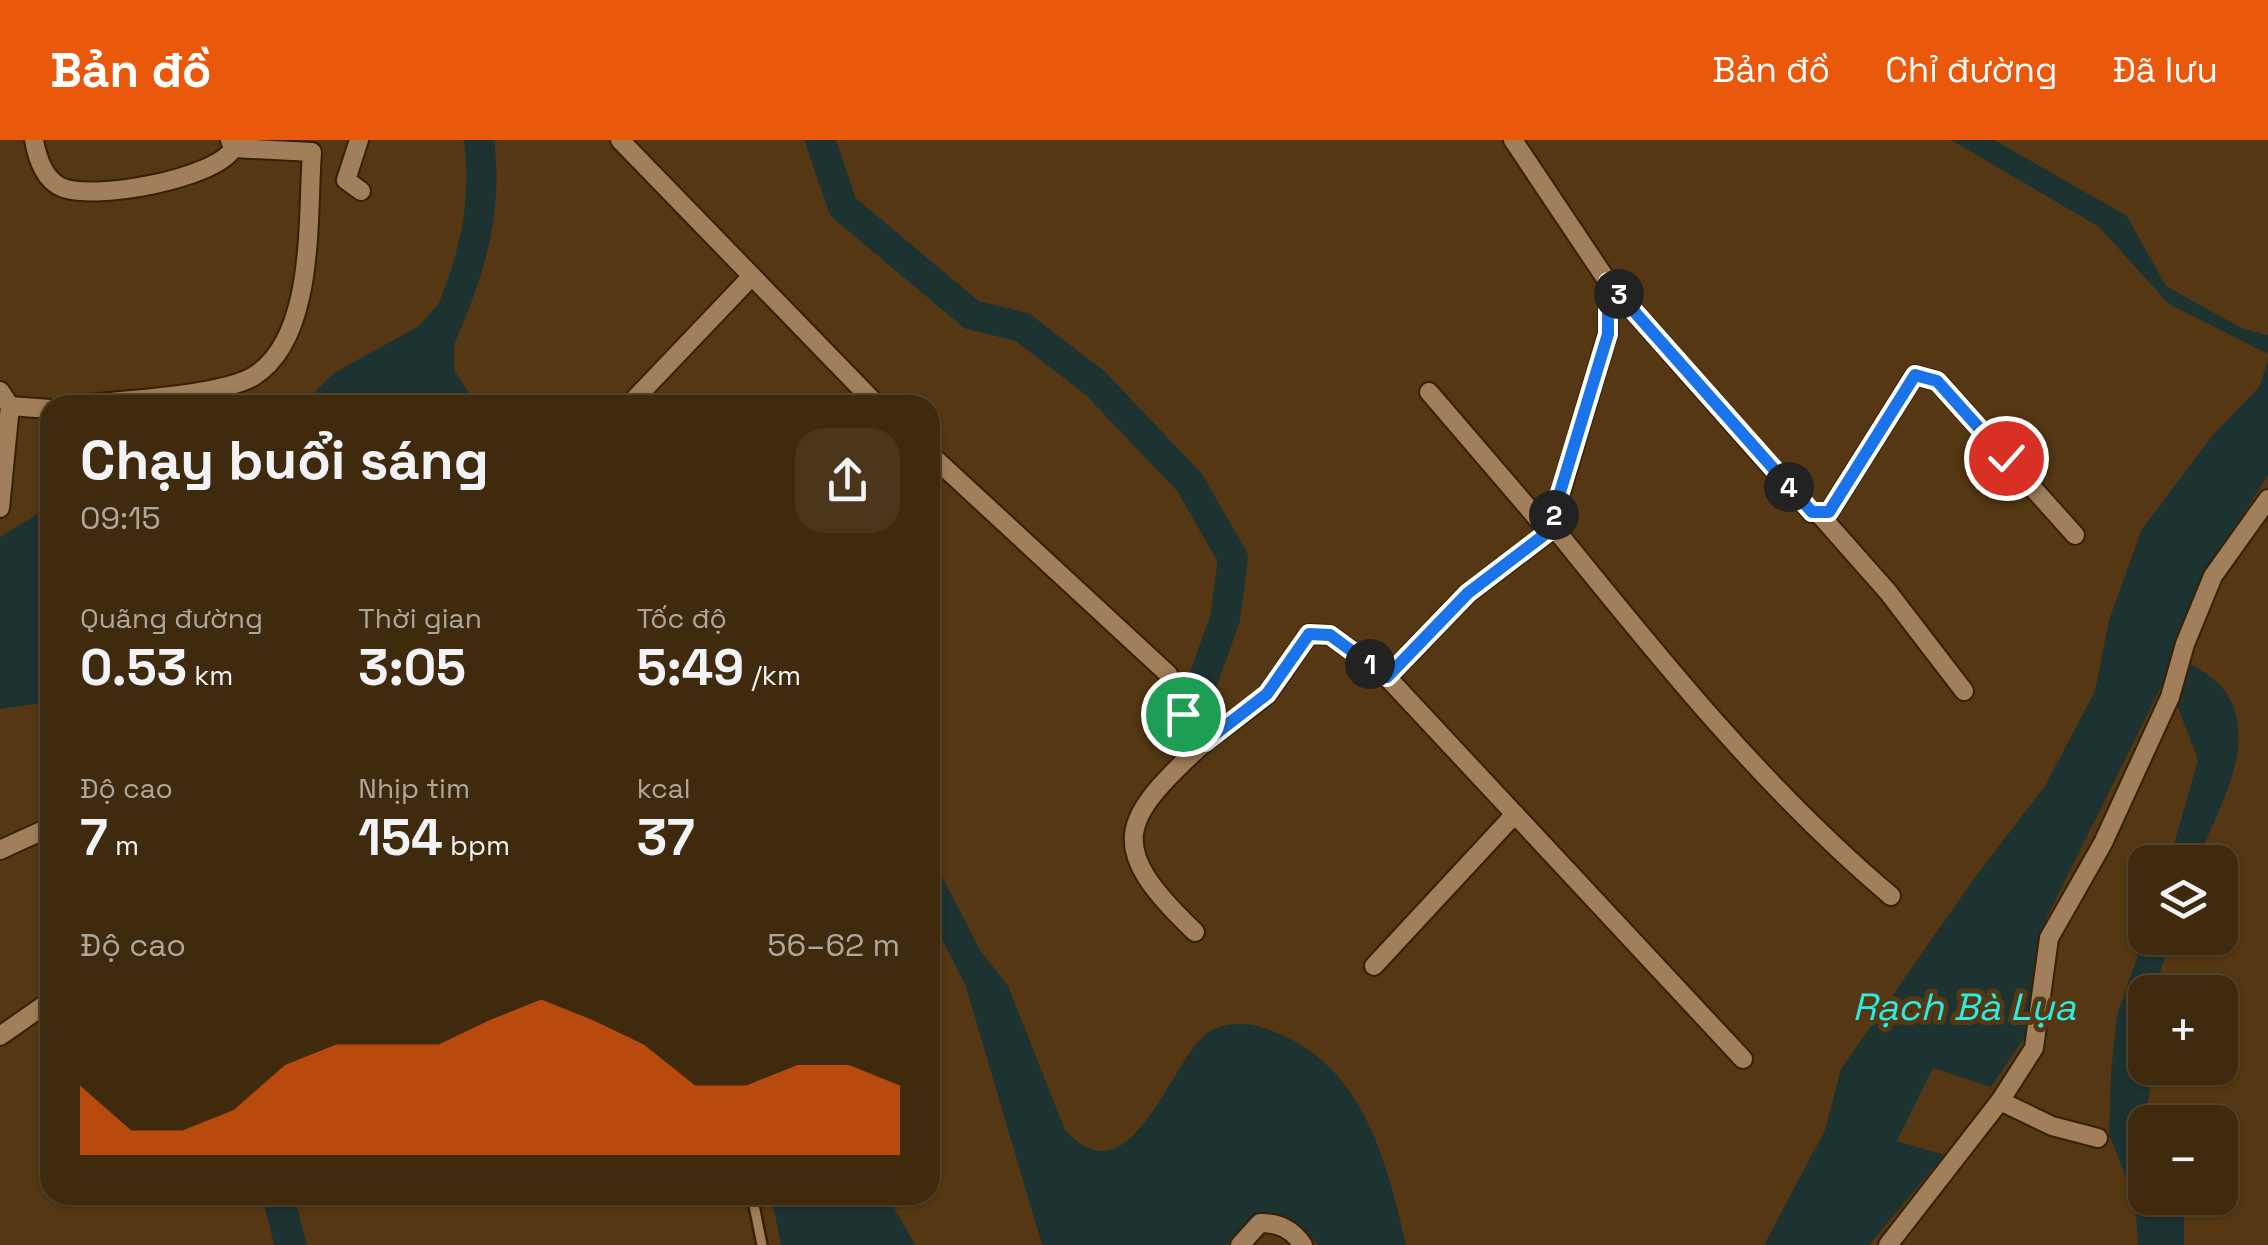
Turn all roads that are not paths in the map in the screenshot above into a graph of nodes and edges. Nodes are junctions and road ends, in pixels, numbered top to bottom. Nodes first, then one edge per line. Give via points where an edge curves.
1 (34, 140) edge
2 (358, 140) edge
3 (620, 140) edge
4 (1513, 140) edge
5 (232, 144) edge
6 (314, 146) edge
7 (361, 192) dead end
8 (752, 276) junction
9 (1608, 282) junction
10 (1430, 392) dead end
11 (156, 395) edge
12 (639, 395) edge
13 (867, 395) edge
14 (5, 398) edge
15 (40, 407) edge
16 (940, 463) edge
17 (2268, 499) edge
18 (0, 508) edge
19 (1820, 516) junction
20 (1550, 528) junction
21 (2075, 535) dead end
22 (1387, 677) junction
23 (1964, 691) dead end
24 (1205, 742) junction
25 (1515, 814) junction
26 (40, 832) edge
27 (0, 850) edge
28 (1891, 896) dead end
29 (1195, 932) dead end
30 (1374, 966) dead end
31 (40, 1008) edge
32 (0, 1036) edge
33 (1743, 1059) dead end
34 (2000, 1101) junction
35 (2098, 1138) dead end
36 (754, 1205) edge
37 (762, 1245) edge
38 (1240, 1245) edge
39 (1303, 1245) edge
40 (1888, 1245) edge

1 - 5 street via 39,163 56,186 90,195 217,165
2 - 7 street via 346,180
3 - 8 street
4 - 9 street
5 - 6 street
6 - 11 street via 292,332 254,376
8 - 12 street
8 - 13 street
9 - 19 street
9 - 20 street via 1608,334
10 - 20 street
14 - 15 street
14 - 18 street
16 - 24 street via 1168,674 1183,714
17 - 34 street via 2213,576 2170,697 2104,843 2049,938 2034,1048
19 - 21 street via 1829,512 1915,375 1924,374
19 - 23 street
20 - 22 street via 1468,593
20 - 28 street via 1675,678 1841,854
22 - 24 street via 1330,635 1309,634 1267,694
22 - 25 street
24 - 29 street via 1146,804 1131,838 1136,863 1159,897
25 - 30 street
25 - 33 street
26 - 27 street
31 - 32 street
34 - 35 street via 2052,1126
34 - 40 street
36 - 37 lane
38 - 39 street via 1260,1223 1274,1223

